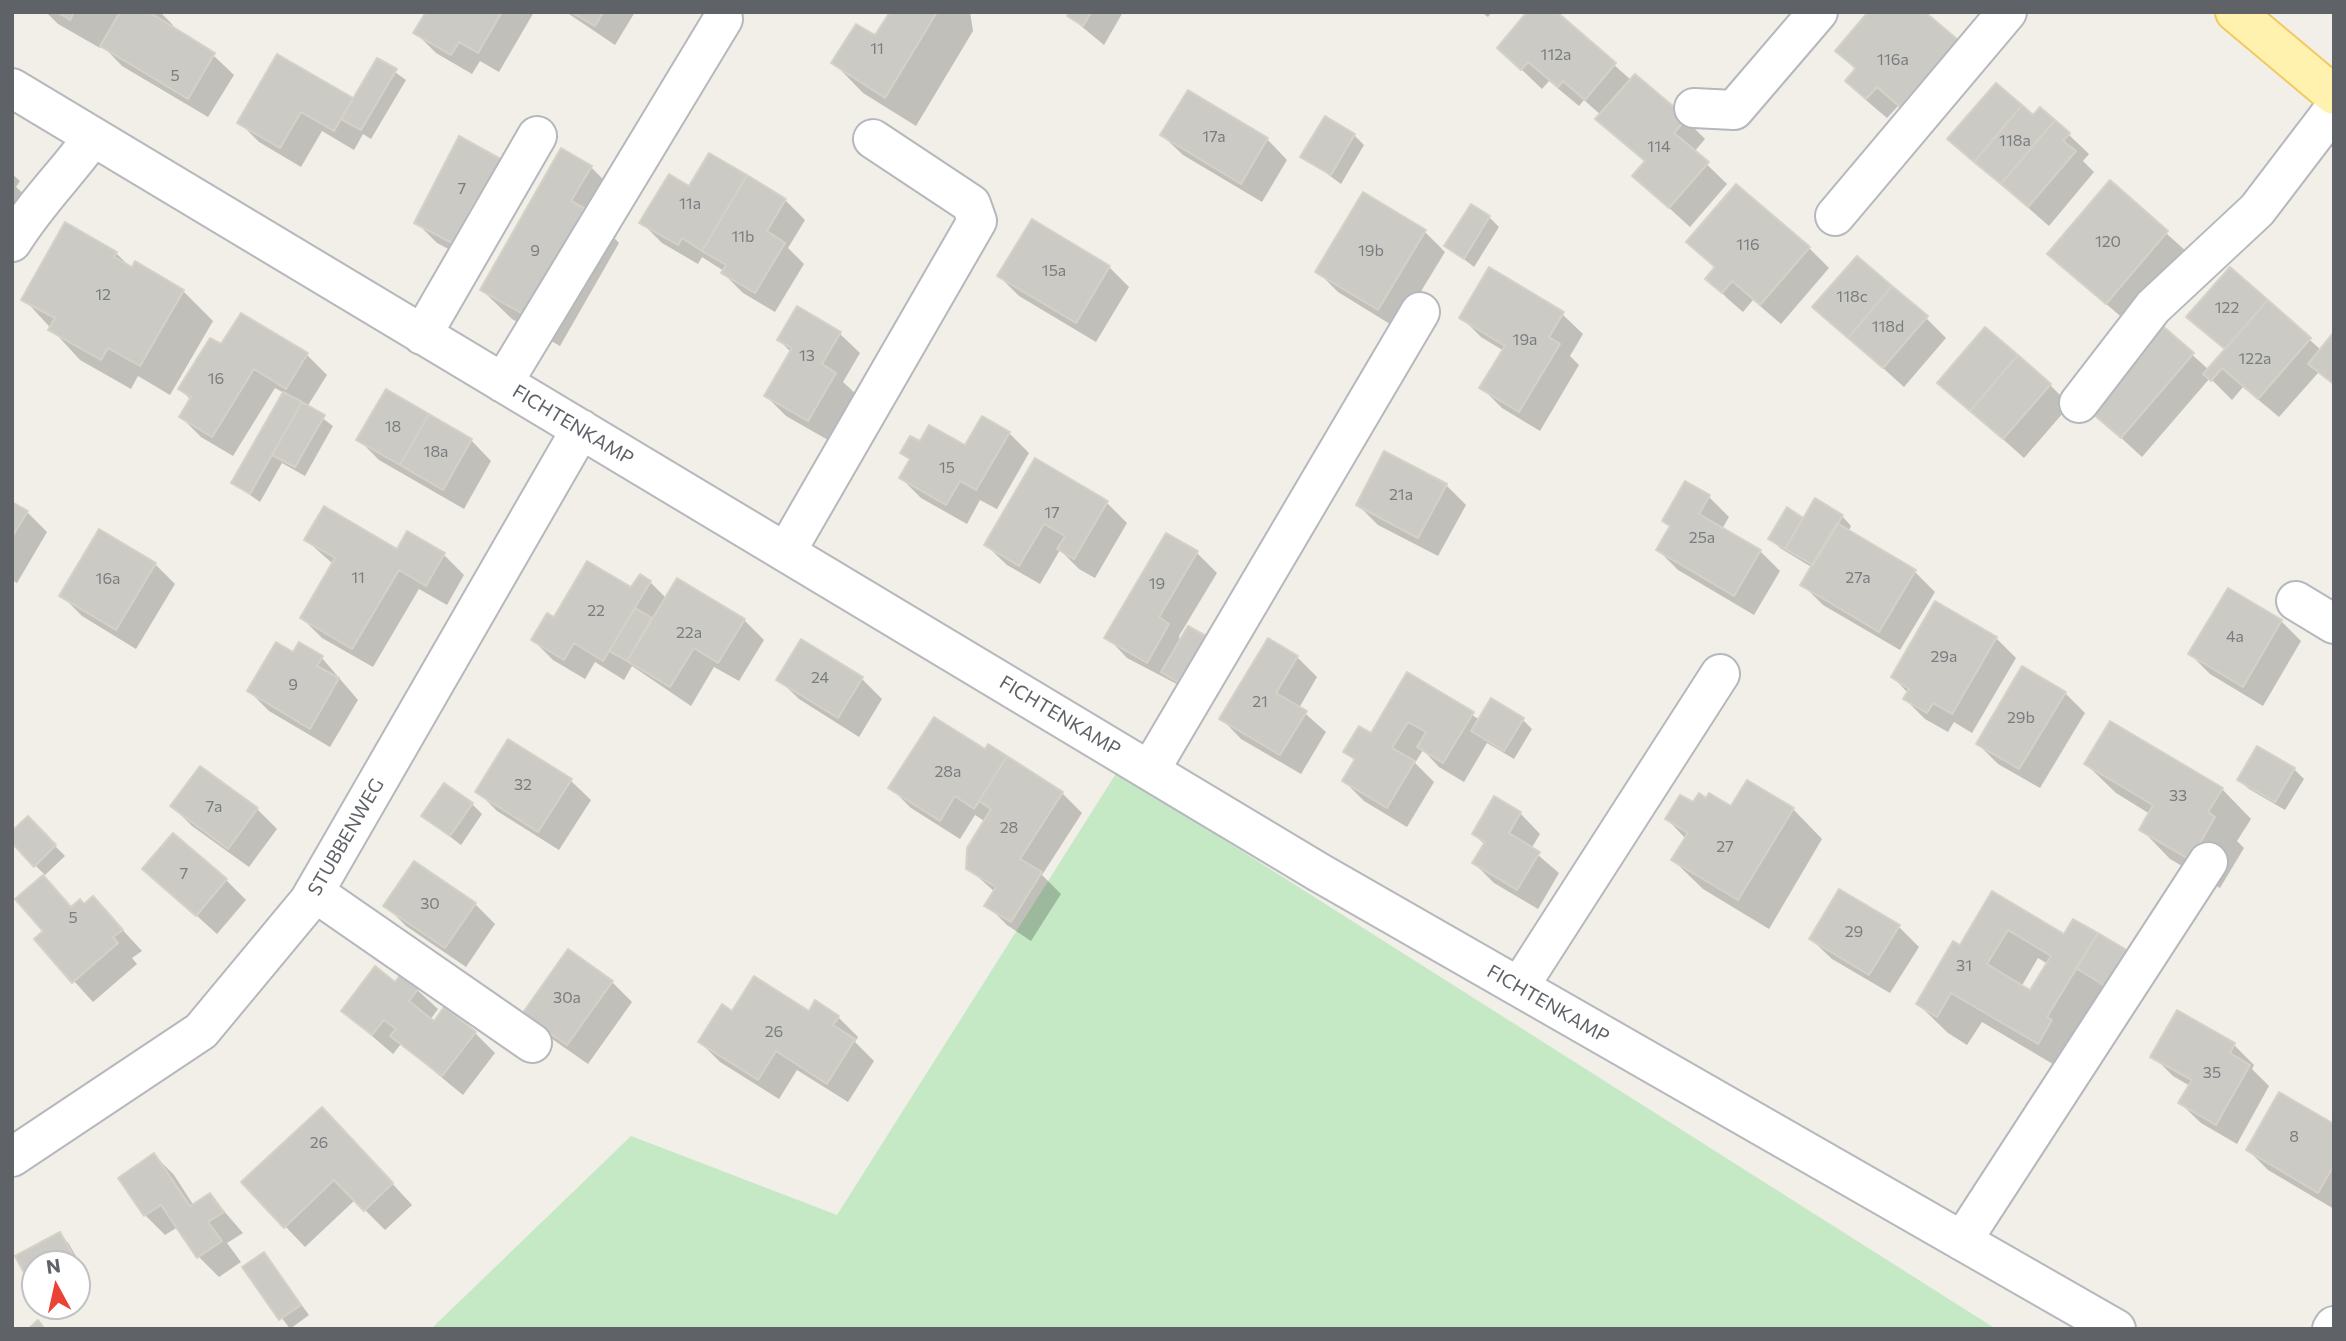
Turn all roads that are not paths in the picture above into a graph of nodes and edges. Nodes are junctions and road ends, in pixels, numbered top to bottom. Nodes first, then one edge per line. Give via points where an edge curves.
1 (1818, 12) edge
2 (2007, 12) edge
3 (2235, 12) edge
4 (723, 19) dead end
5 (12, 88) edge
6 (2334, 95) edge
7 (1694, 108) dead end
8 (2334, 109) edge
9 (537, 136) dead end
10 (93, 137) junction
11 (873, 139) dead end
12 (1835, 216) dead end
13 (12, 242) edge
14 (1420, 312) dead end
15 (422, 335) junction
16 (503, 383) junction
17 (2079, 403) dead end
18 (581, 429) junction
19 (786, 552) junction
20 (2297, 601) dead end
21 (2334, 624) edge
22 (1720, 674) dead end
23 (1150, 770) junction
24 (2208, 862) dead end
25 (314, 892) junction
26 (1519, 987) junction
27 (532, 1043) dead end
28 (12, 1157) edge
29 (1962, 1241) junction
30 (2116, 1329) edge

1 - 7 street via 1734,110
2 - 12 street
3 - 6 main road
4 - 16 street
5 - 10 street, FICHTENKAMP
8 - 17 street via 2257,210 2153,307
9 - 15 street
10 - 13 street via 30,212
10 - 15 street, FICHTENKAMP
11 - 19 street via 971,204 977,221
14 - 23 street
15 - 16 street, FICHTENKAMP
16 - 18 street, FICHTENKAMP
18 - 19 street, FICHTENKAMP
18 - 25 street, STUBBENWEG
19 - 23 street, FICHTENKAMP
20 - 21 street
22 - 26 street
23 - 26 street, FICHTENKAMP
24 - 29 street
25 - 27 street
25 - 28 street, STUBBENWEG via 201,1031
26 - 29 street, FICHTENKAMP
29 - 30 street, FICHTENKAMP

